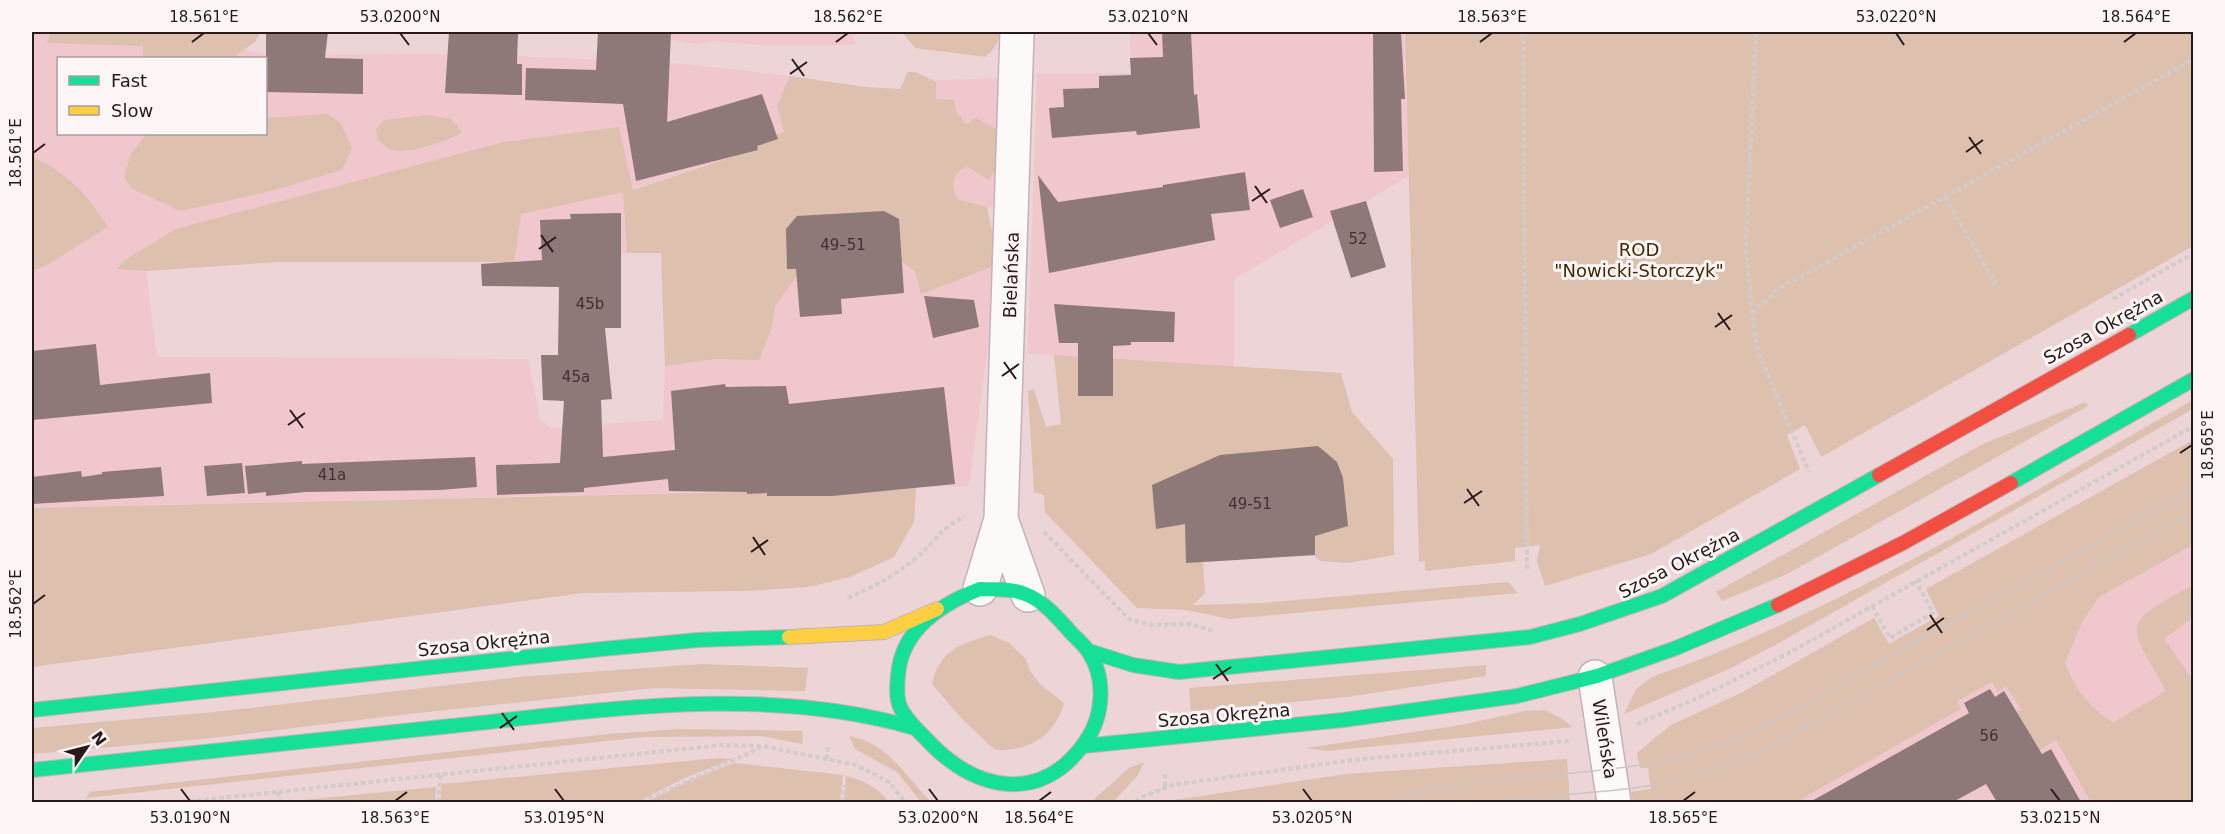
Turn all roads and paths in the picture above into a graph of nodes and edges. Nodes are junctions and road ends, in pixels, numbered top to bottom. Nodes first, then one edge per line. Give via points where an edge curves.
1 (1017, 32) edge
2 (1523, 32) edge
3 (1756, 32) edge
4 (2193, 59) edge
5 (1945, 197) junction
6 (2193, 253) edge
7 (1998, 288) dead end
8 (2193, 298) edge
9 (2108, 302) dead end
10 (1752, 313) junction
11 (2193, 378) edge
12 (2193, 426) edge
13 (1821, 469) dead end
14 (1001, 519) junction
15 (1527, 570) dead end
16 (890, 579) dead end
17 (1916, 581) junction
18 (980, 590) junction
19 (1028, 595) junction
20 (837, 601) dead end
21 (1872, 606) junction
22 (936, 609) junction
23 (1189, 624) dead end
24 (1226, 630) dead end
25 (1089, 651) junction
26 (1595, 676) junction
27 (32, 710) edge
28 (1635, 725) dead end
29 (915, 728) junction
30 (1580, 740) dead end
31 (764, 746) junction
32 (1083, 746) junction
33 (953, 766) junction
34 (32, 770) edge
35 (441, 774) junction
36 (1042, 778) junction
37 (961, 784) dead end
38 (844, 785) dead end
39 (278, 792) junction
40 (1038, 794) dead end
41 (182, 802) edge
42 (280, 802) edge
43 (438, 802) edge
44 (642, 802) edge
45 (843, 802) edge
46 (905, 802) edge
47 (1136, 802) edge
48 (1614, 802) edge

1 - 14 street, Bielańska
2 - 15 path
3 - 10 path via 1746,245
4 - 5 path
5 - 7 path
5 - 10 path via 1780,288
6 - 9 path
8 - 25 street, Szosa Okrężna via 1671,591 1617,614 1530,637 1179,672 1119,663
10 - 13 path via 1757,349 1810,475
11 - 26 street, Szosa Okrężna via 1918,534 1809,590 1748,620
12 - 17 path
14 - 18 street, Bielańska
14 - 19 street, Bielańska
16 - 20 path
17 - 21 path
17 - 21 path via 1934,613 1890,638
18 - 19 street via 1013,590
18 - 22 street
19 - 25 street via 1044,605
21 - 28 path via 1760,668
22 - 27 street, Szosa Okrężna via 884,632 698,640
22 - 29 street via 911,634 901,653 897,699
23 - 24 path
25 - 32 street via 1096,664 1100,698 1095,724
26 - 32 street, Szosa Okrężna via 1448,707 1255,731
26 - 48 street, Wileńska
29 - 33 street
29 - 34 street via 825,708 636,706
30 - 47 path via 1360,759 1172,785
31 - 35 path via 722,745
31 - 44 path
31 - 46 path via 867,769 889,782
32 - 36 street via 1056,772
33 - 36 street via 988,783 1021,784
33 - 37 street
35 - 39 path
35 - 43 path
36 - 40 street
38 - 45 path
39 - 41 path
39 - 42 path

